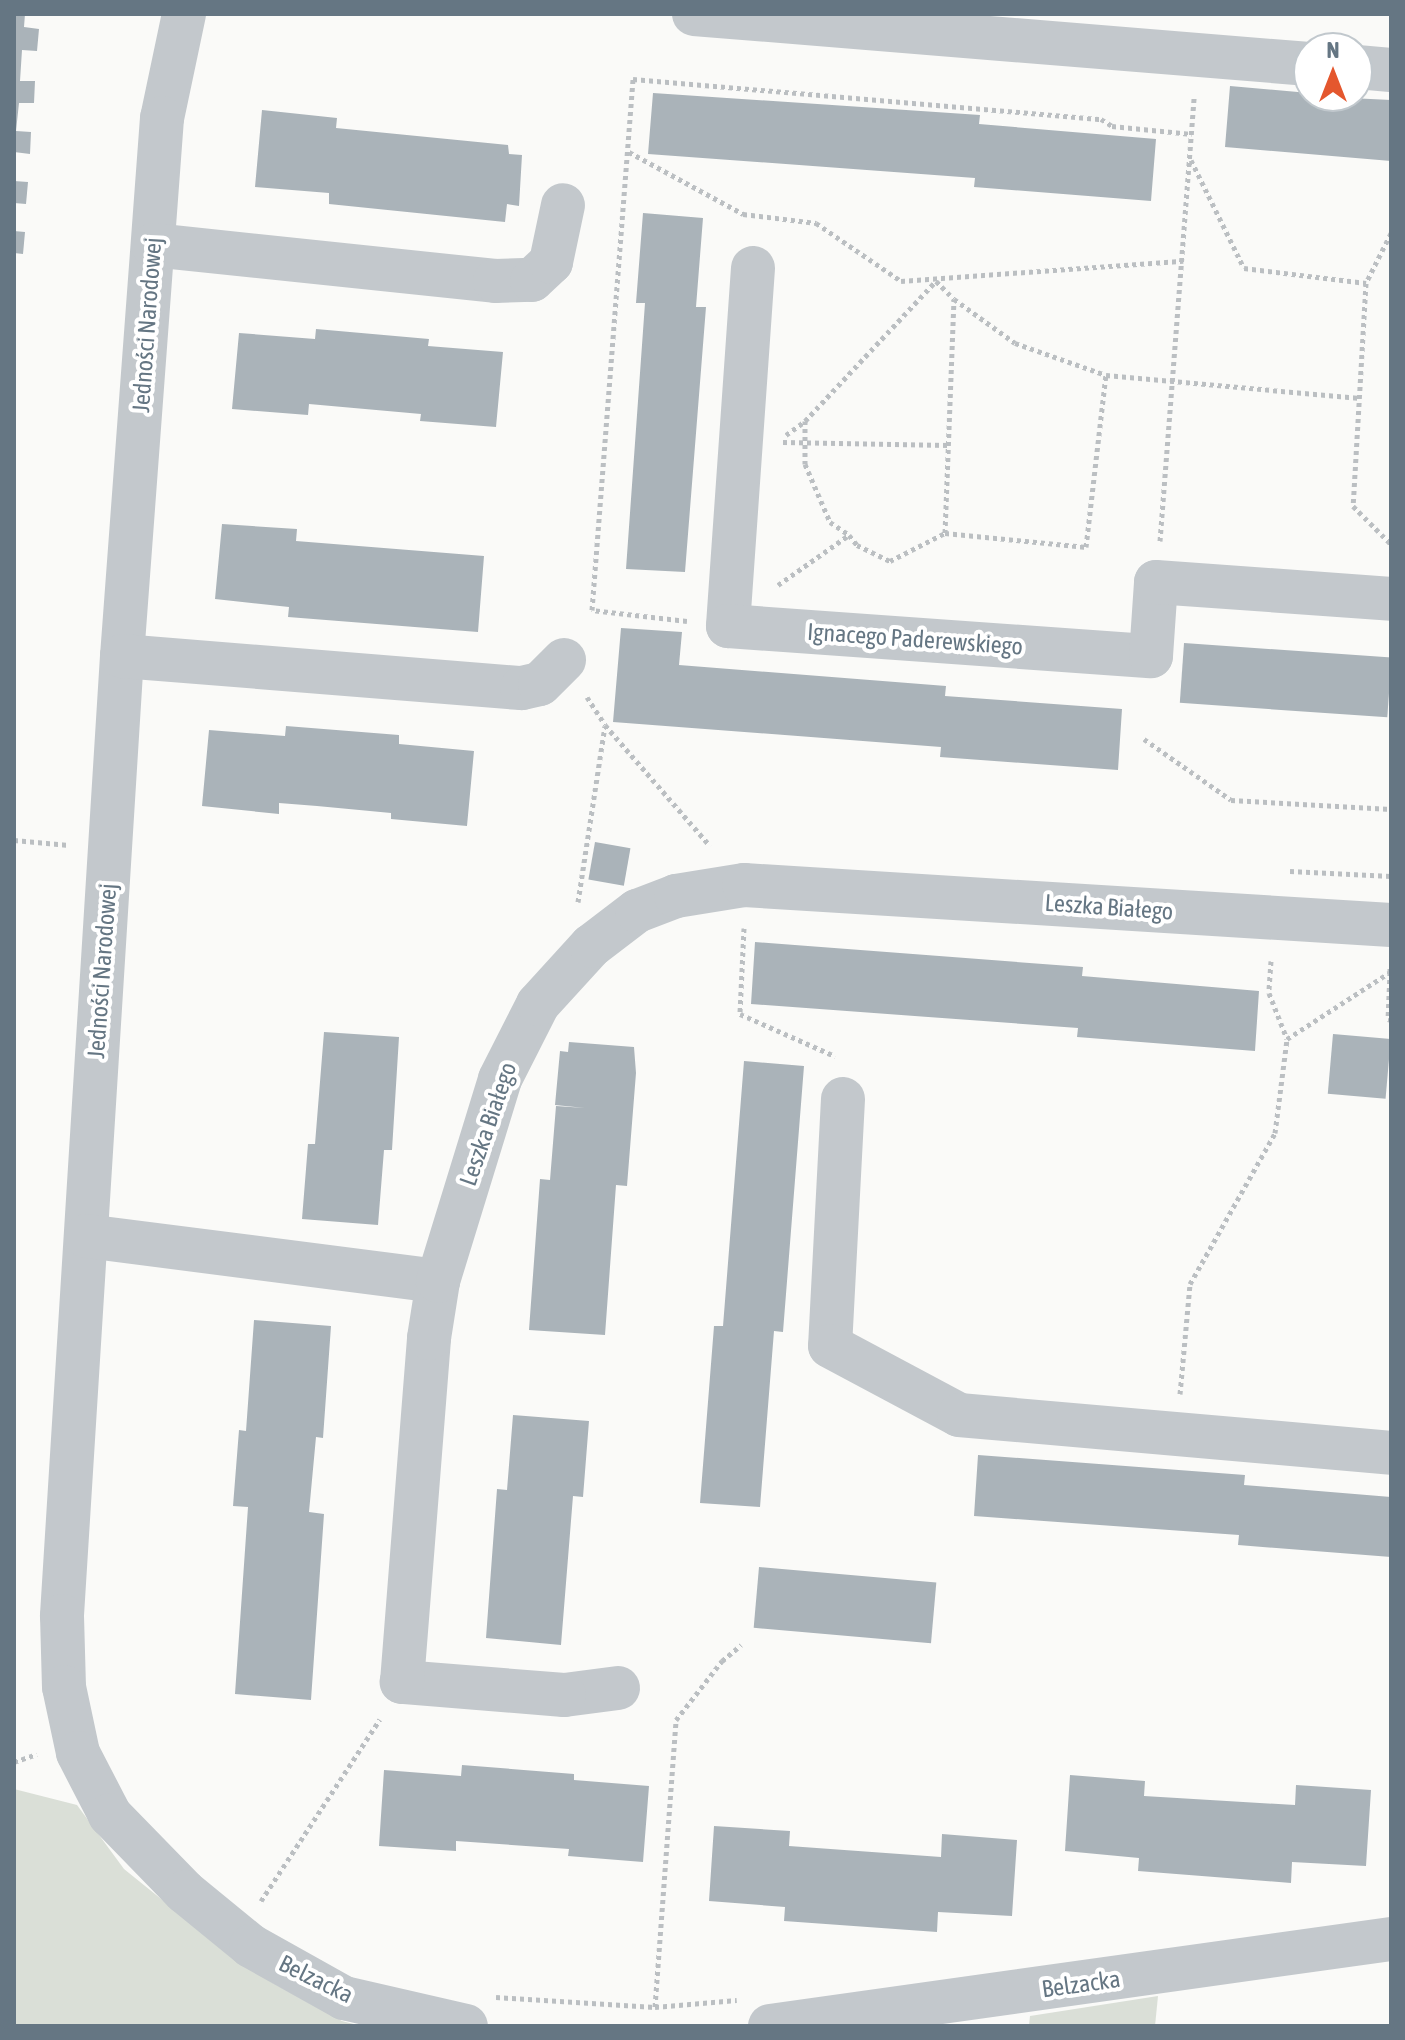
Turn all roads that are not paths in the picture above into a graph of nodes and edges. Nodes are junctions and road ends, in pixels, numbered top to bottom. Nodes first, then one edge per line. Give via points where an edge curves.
1 (184, 14) edge
2 (694, 14) edge
3 (1293, 63) edge
4 (563, 205) dead end
5 (153, 245) junction
6 (753, 268) dead end
7 (1391, 599) edge
8 (122, 656) junction
9 (564, 660) road end
10 (1391, 925) edge
11 (843, 1099) road end
12 (86, 1236) junction
13 (438, 1281) junction
14 (1391, 1453) edge
15 (618, 1688) dead end
16 (185, 1892) joint
17 (1391, 1939) edge
18 (466, 2026) edge
19 (770, 2026) edge

1 - 5 street, Jedności Narodowej via 162,118
2 - 3 street
4 - 5 street via 551,262 532,280 495,281
5 - 8 street, Jedności Narodowej
6 - 7 street, Ignacego Paderewskiego via 728,626 1151,656 1156,582
8 - 9 street via 522,688 540,684
8 - 12 street, Jedności Narodowej
10 - 13 street, Leszka Białego via 744,885 676,896 615,924 538,1004 500,1079
11 - 14 street via 830,1346 959,1415
12 - 13 street
12 - 16 street, Jedności Narodowej via 62,1616 64,1687 78,1753 110,1815
13 - 15 street, Leszka Białego via 402,1682 564,1695
16 - 18 street, Belzacka via 251,1946 344,1998
17 - 19 street, Belzacka

